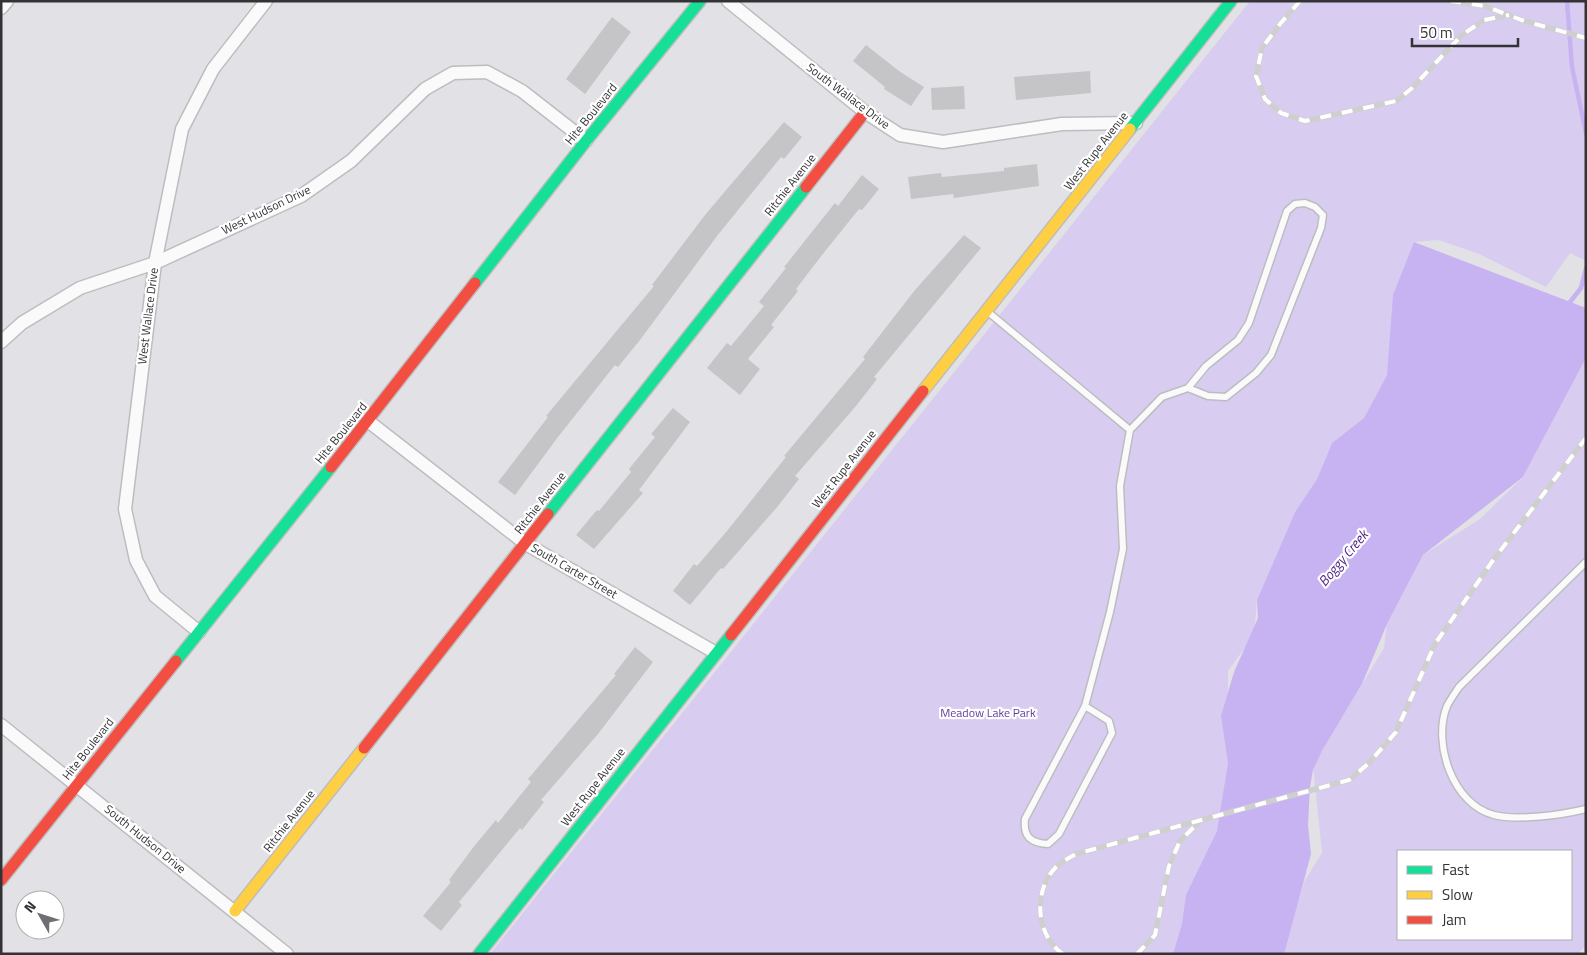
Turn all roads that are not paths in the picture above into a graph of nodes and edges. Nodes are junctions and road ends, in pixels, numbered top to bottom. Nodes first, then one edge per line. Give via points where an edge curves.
1 (6, 1) edge
2 (266, 1) edge
3 (700, 1) edge
4 (728, 1) edge
5 (1231, 1) edge
6 (1, 8) edge
7 (865, 112) junction
8 (1136, 123) junction
9 (586, 141) junction
10 (155, 263) junction
11 (987, 311) junction
12 (1, 342) edge
13 (1188, 388) junction
14 (368, 422) junction
15 (1130, 430) junction
16 (526, 544) junction
17 (1586, 562) edge
18 (199, 632) junction
19 (716, 654) junction
20 (1085, 706) junction
21 (1, 725) edge
22 (77, 785) junction
23 (1586, 810) edge
24 (1, 880) edge
25 (235, 911) junction
26 (288, 954) edge
27 (479, 954) edge

1 - 6 street
2 - 10 street, West Wallace Drive via 214,69 182,129
3 - 9 street, Hite Boulevard
4 - 7 street, South Wallace Drive
5 - 8 street, West Rupe Avenue
7 - 8 street, South Wallace Drive via 900,135 943,142 1062,124
7 - 16 street, Ritchie Avenue
8 - 11 street, West Rupe Avenue
9 - 10 street, West Hudson Drive via 522,91 487,72 453,74 425,89 352,160 301,196
9 - 14 street, Hite Boulevard
10 - 12 street, West Hudson Drive via 80,288 22,323
10 - 18 street, West Wallace Drive via 124,509 136,560 155,596
11 - 15 lane
11 - 19 street, West Rupe Avenue
13 - 13 lane via 1208,396 1226,397 1256,373 1271,355 1321,228 1323,215 1315,208 1305,203 1295,204 1287,211 1249,323 1238,340 1206,366
13 - 15 lane via 1162,397
14 - 16 street, South Carter Street
14 - 18 street, Hite Boulevard
15 - 20 lane via 1120,486 1123,549
16 - 19 street, South Carter Street
16 - 25 street, Ritchie Avenue
17 - 23 lane via 1459,687 1447,706 1442,724 1450,774 1460,792 1473,805 1492,815 1510,818
18 - 22 street, Hite Boulevard
19 - 27 street, West Rupe Avenue
20 - 20 lane via 1025,819 1024,830 1030,840 1037,843 1048,844 1059,834 1112,733 1109,721
21 - 22 street, South Hudson Drive
22 - 24 street, Hite Boulevard
22 - 25 street, South Hudson Drive
25 - 26 street, South Hudson Drive

